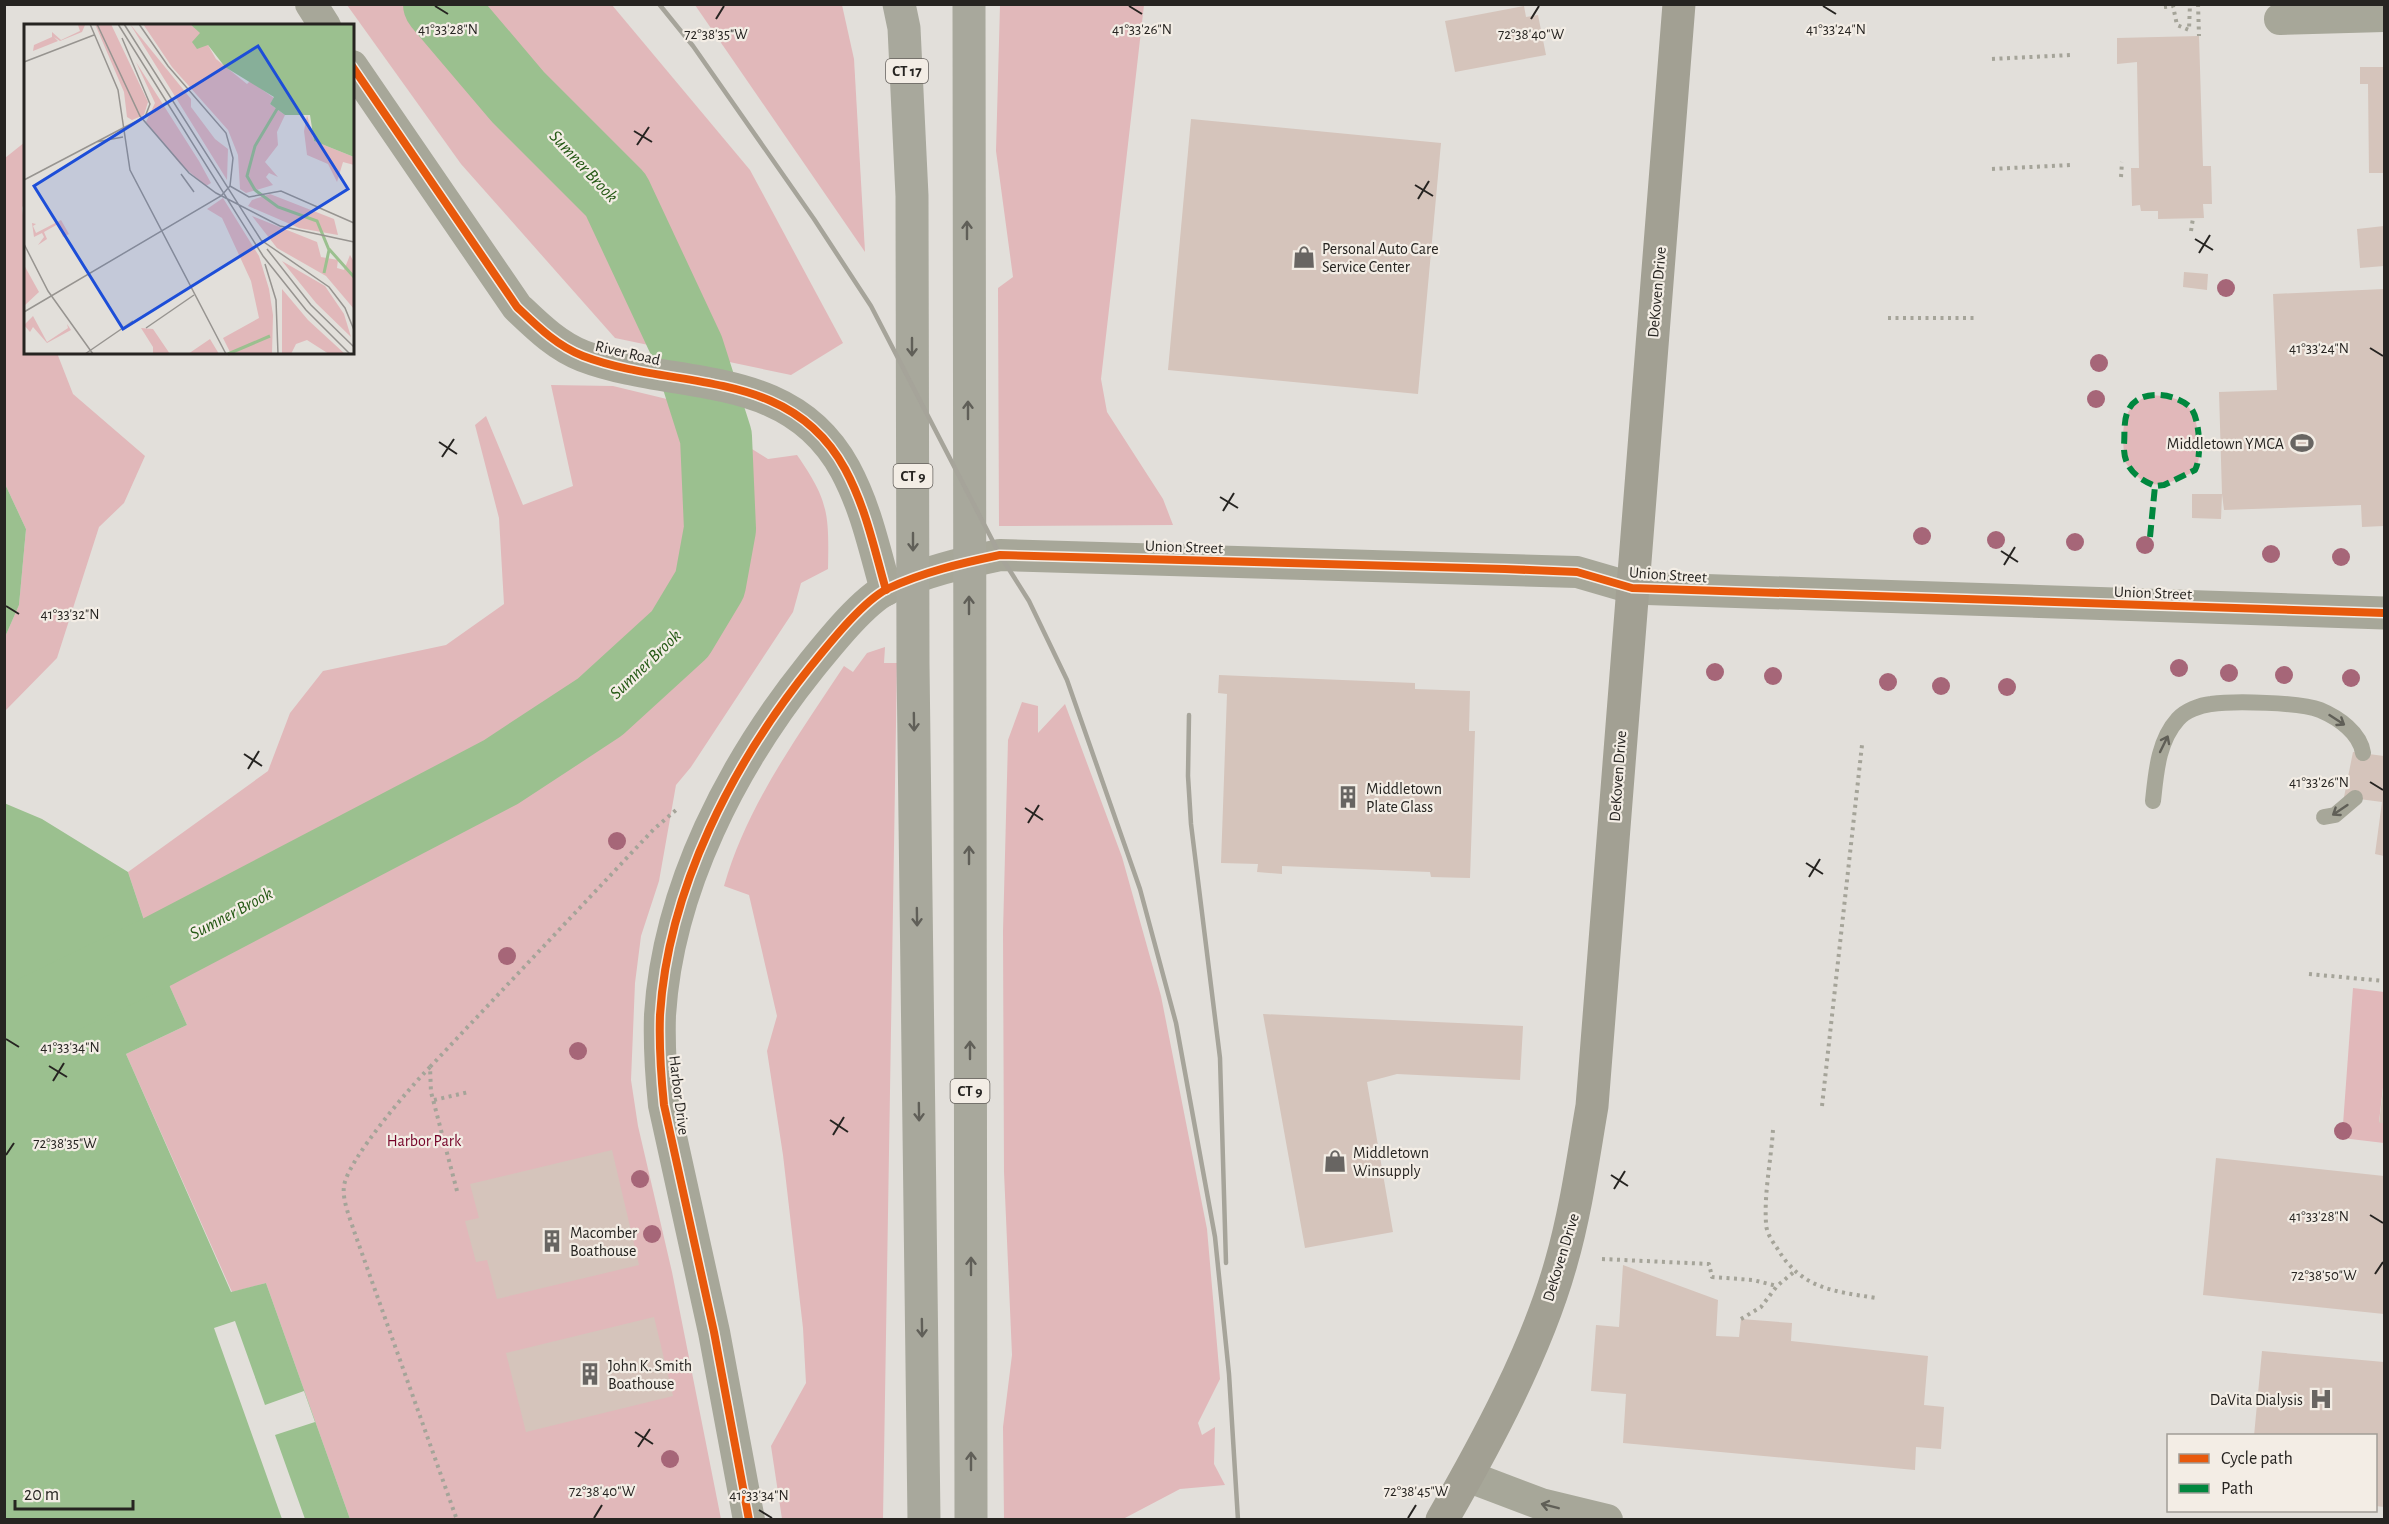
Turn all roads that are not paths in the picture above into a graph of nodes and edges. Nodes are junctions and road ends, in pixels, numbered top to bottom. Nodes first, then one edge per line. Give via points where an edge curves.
1 (311, 4) edge
2 (899, 4) edge
3 (915, 4) edge
4 (971, 4) edge
5 (1679, 4) edge
6 (2385, 16) edge
7 (2280, 19) dead end
8 (324, 24) edge
9 (354, 69) edge
10 (911, 139) junction
11 (1632, 588) junction
12 (886, 590) junction
13 (2385, 613) edge
14 (2363, 753) dead end
15 (2355, 798) dead end
16 (2152, 801) dead end
17 (2324, 817) dead end
18 (1467, 1476) junction
19 (749, 1520) edge
20 (924, 1520) edge
21 (971, 1520) edge
22 (1442, 1520) edge
23 (1607, 1520) edge

1 - 8 street
2 - 10 highway, CT 17
3 - 10 highway, CT 9
21 -> 4 highway, CT 9
5 - 11 main road, DeKoven Drive
6 - 7 street
9 - 12 street, River Road via 517,307 550,338 581,355 618,367 733,386 763,396 792,412 817,433 844,467 866,514
10 -> 20 highway, CT 9
11 - 12 street, Union Street via 1576,572 1000,555 950,566
11 - 13 street, Union Street
11 - 18 main road, DeKoven Drive via 1592,1106 1579,1188 1560,1266 1533,1337
12 - 19 street, Harbor Drive via 824,649 758,740 710,830 675,925 666,970 660,1015 664,1105 714,1332
16 -> 14 lane via 2158,757 2178,719 2210,704 2318,709 2346,726 2361,742
15 -> 17 lane via 2335,815
18 - 22 main road, DeKoven Drive
23 -> 18 street via 1541,1504

